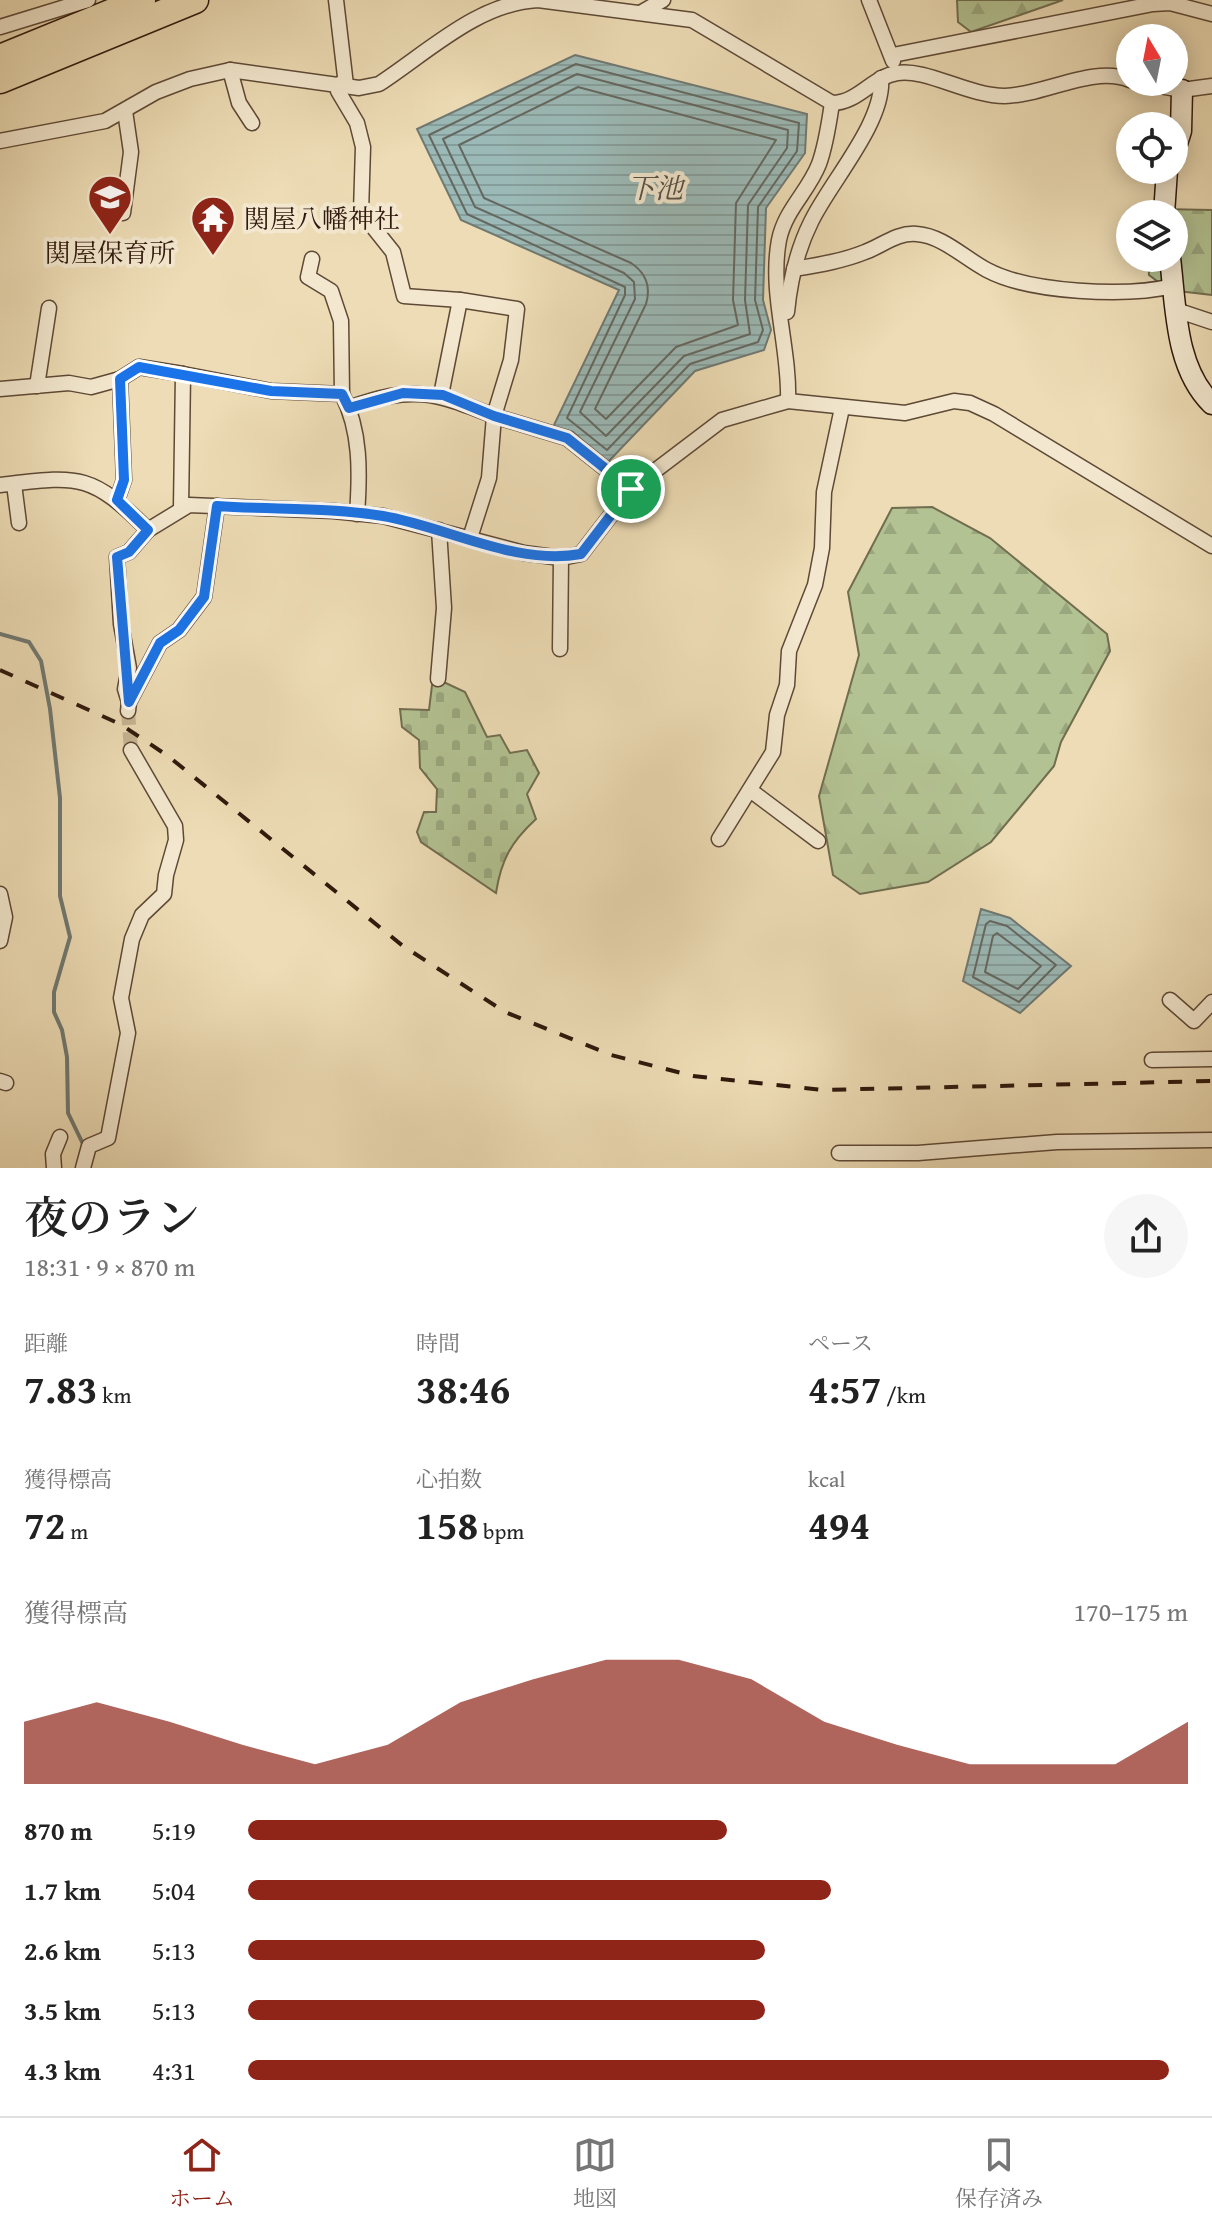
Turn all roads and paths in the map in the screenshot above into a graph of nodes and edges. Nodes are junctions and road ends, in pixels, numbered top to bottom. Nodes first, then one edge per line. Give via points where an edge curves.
1 (88, 0) edge
2 (142, 0) edge
3 (195, 0) edge
4 (337, 0) edge
5 (663, 0) edge
6 (869, 0) edge
7 (518, 1) edge
8 (642, 13) junction
9 (1212, 14) edge
10 (0, 27) edge
11 (893, 55) junction
12 (0, 58) edge
13 (230, 70) junction
14 (886, 76) junction
15 (1116, 76) edge
16 (0, 80) edge
17 (344, 84) junction
18 (1212, 86) edge
19 (1188, 89) edge
20 (832, 103) junction
21 (125, 111) junction
22 (252, 123) dead end
23 (0, 141) edge
24 (123, 213) dead end
25 (312, 259) dead end
26 (794, 269) junction
27 (1172, 272) edge
28 (1173, 286) junction
29 (460, 300) junction
30 (49, 308) dead end
31 (1176, 310) junction
32 (1212, 322) edge
33 (784, 332) junction
34 (183, 374) junction
35 (120, 379) junction
36 (37, 386) junction
37 (0, 389) edge
38 (342, 394) junction
39 (441, 395) junction
40 (788, 401) junction
41 (1212, 404) edge
42 (349, 408) junction
43 (842, 408) junction
44 (494, 416) junction
45 (7, 485) edge
46 (631, 489) junction
47 (117, 500) junction
48 (217, 506) junction
49 (181, 508) junction
50 (357, 514) junction
51 (19, 523) dead end
52 (148, 530) junction
53 (439, 530) junction
54 (470, 538) junction
55 (1212, 546) edge
56 (561, 558) junction
57 (560, 649) dead end
58 (438, 679) dead end
59 (131, 750) tunnel mouth
60 (750, 790) junction
61 (719, 839) dead end
62 (818, 841) dead end
63 (0, 894) edge
64 (0, 941) edge
65 (1170, 1000) dead end
66 (1212, 1002) edge
67 (1212, 1059) edge
68 (1152, 1060) dead end
69 (60, 1137) dead end
70 (1212, 1140) edge
71 (839, 1153) dead end
72 (918, 1160) edge
73 (54, 1168) edge
74 (83, 1168) edge

1 - 10 street
2 - 12 highway
3 - 16 highway
4 - 17 street
5 - 8 street
6 - 11 street
7 - 8 street
7 - 17 street via 489,10 379,84
8 - 20 street via 708,26
9 - 11 street via 1153,4
11 - 14 street
13 - 17 street
13 - 21 street via 156,92
13 - 22 street via 239,103
14 - 15 street via 916,73 957,88 1003,96
14 - 20 street via 850,100
14 - 26 street via 867,129 809,224
17 - 29 street via 338,91 357,123 363,147 361,212 393,252 404,296
18 - 19 street
20 - 33 street via 819,165 785,216 778,241 775,274
21 - 23 street via 105,121
21 - 24 street via 131,152
25 - 38 street via 308,277 331,291 341,321
26 - 28 street via 865,253 901,235 915,234 1016,280 1125,293
26 - 33 street
27 - 28 street
28 - 31 street
29 - 39 street
29 - 44 street via 517,309 511,360
30 - 36 street
31 - 32 street
31 - 41 street via 1185,361 1194,383
33 - 40 street
34 - 35 street via 139,367
34 - 38 street via 271,391
34 - 49 street
35 - 36 street via 91,387
35 - 47 street via 124,480
36 - 37 street
38 - 42 street
39 - 42 street via 403,393
39 - 44 street
40 - 43 street
40 - 46 street via 722,420
42 - 50 street via 358,448
43 - 55 street via 905,413 954,401 970,403
43 - 60 street via 824,492 815,585 789,651 773,752
44 - 46 street via 567,438
44 - 54 street via 489,478
45 - 47 street via 43,478 80,480
45 - 51 street
46 - 56 street via 581,554
47 - 52 street
48 - 49 street
48 - 50 street
48 - 52 street via 204,597 179,630 160,643 129,706 117,557 129,552
49 - 52 street
50 - 53 street
53 - 54 street
53 - 58 street via 444,608
54 - 56 street
56 - 57 street
59 - 74 street via 171,814 176,840 164,894 142,915 132,939 121,998 128,1033 108,1138 89,1146
60 - 61 street
60 - 62 street
63 - 64 street via 5,917
65 - 66 street via 1194,1021
67 - 68 street
69 - 73 street
70 - 72 street via 1057,1142
71 - 72 street

